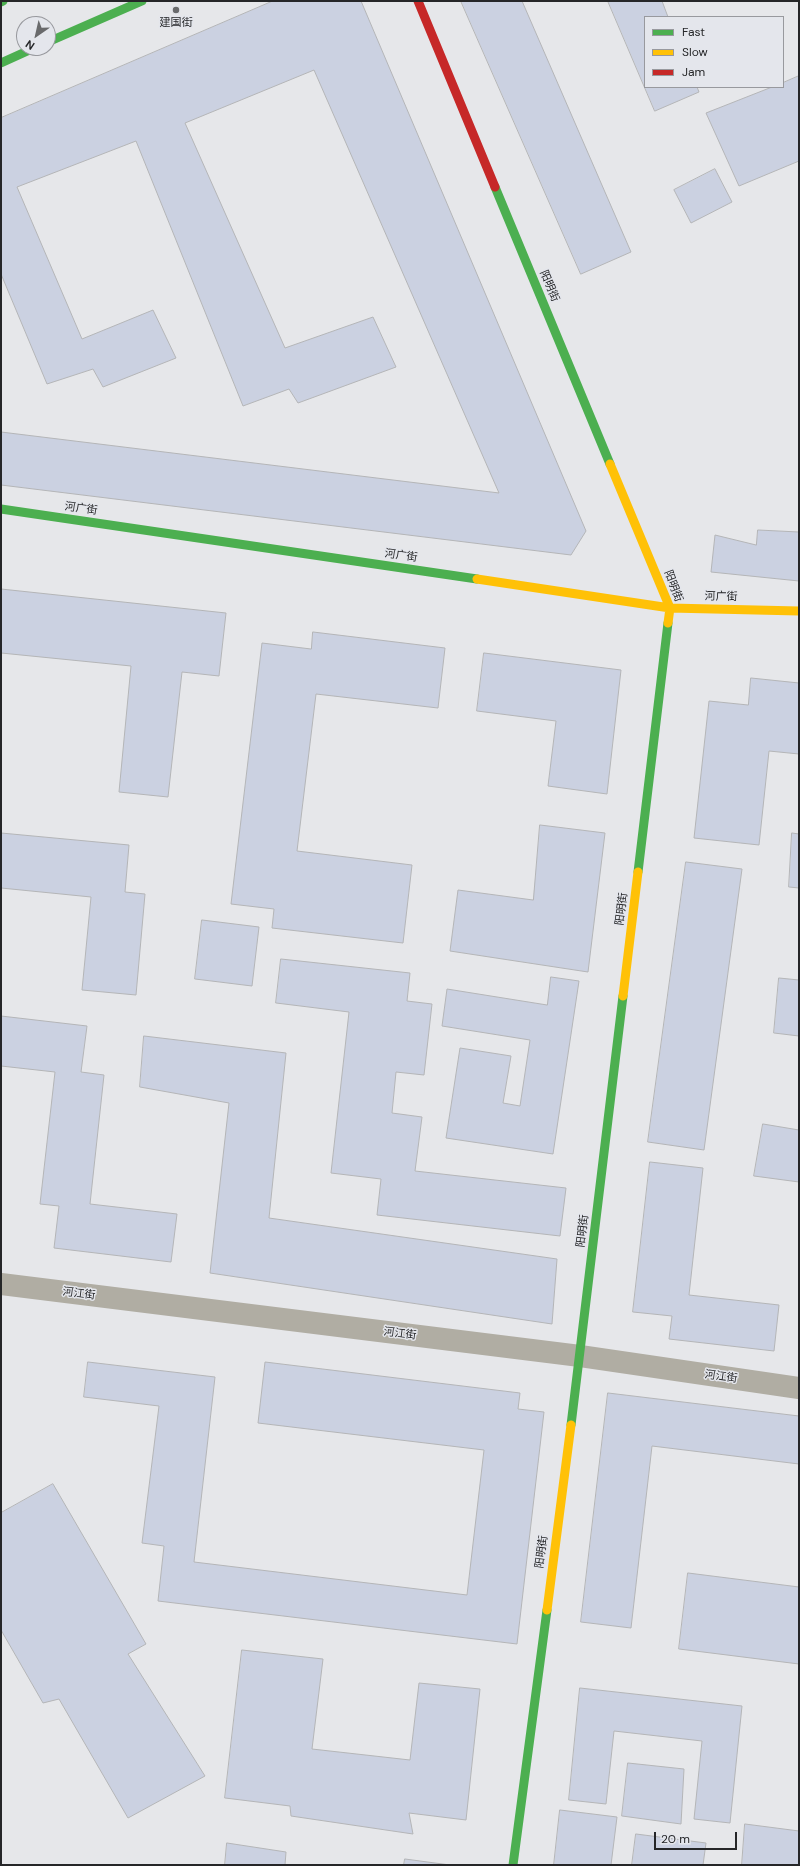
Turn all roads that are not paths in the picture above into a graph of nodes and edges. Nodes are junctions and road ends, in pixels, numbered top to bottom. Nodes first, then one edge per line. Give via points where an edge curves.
1 (142, 1) edge
2 (418, 1) edge
3 (56, 39) edge
4 (16, 56) edge
5 (1, 63) edge
6 (1, 509) edge
7 (670, 608) junction
8 (799, 611) edge
9 (1, 1284) edge
10 (580, 1356) junction
11 (799, 1388) edge
12 (513, 1865) edge

1 - 3 street
2 - 7 street, 阳明街
4 - 5 street
6 - 7 street, 河广街
7 - 8 street, 河广街
7 - 10 street, 阳明街
9 - 10 street, 河江街
10 - 11 street, 河江街
10 - 12 street, 阳明街

